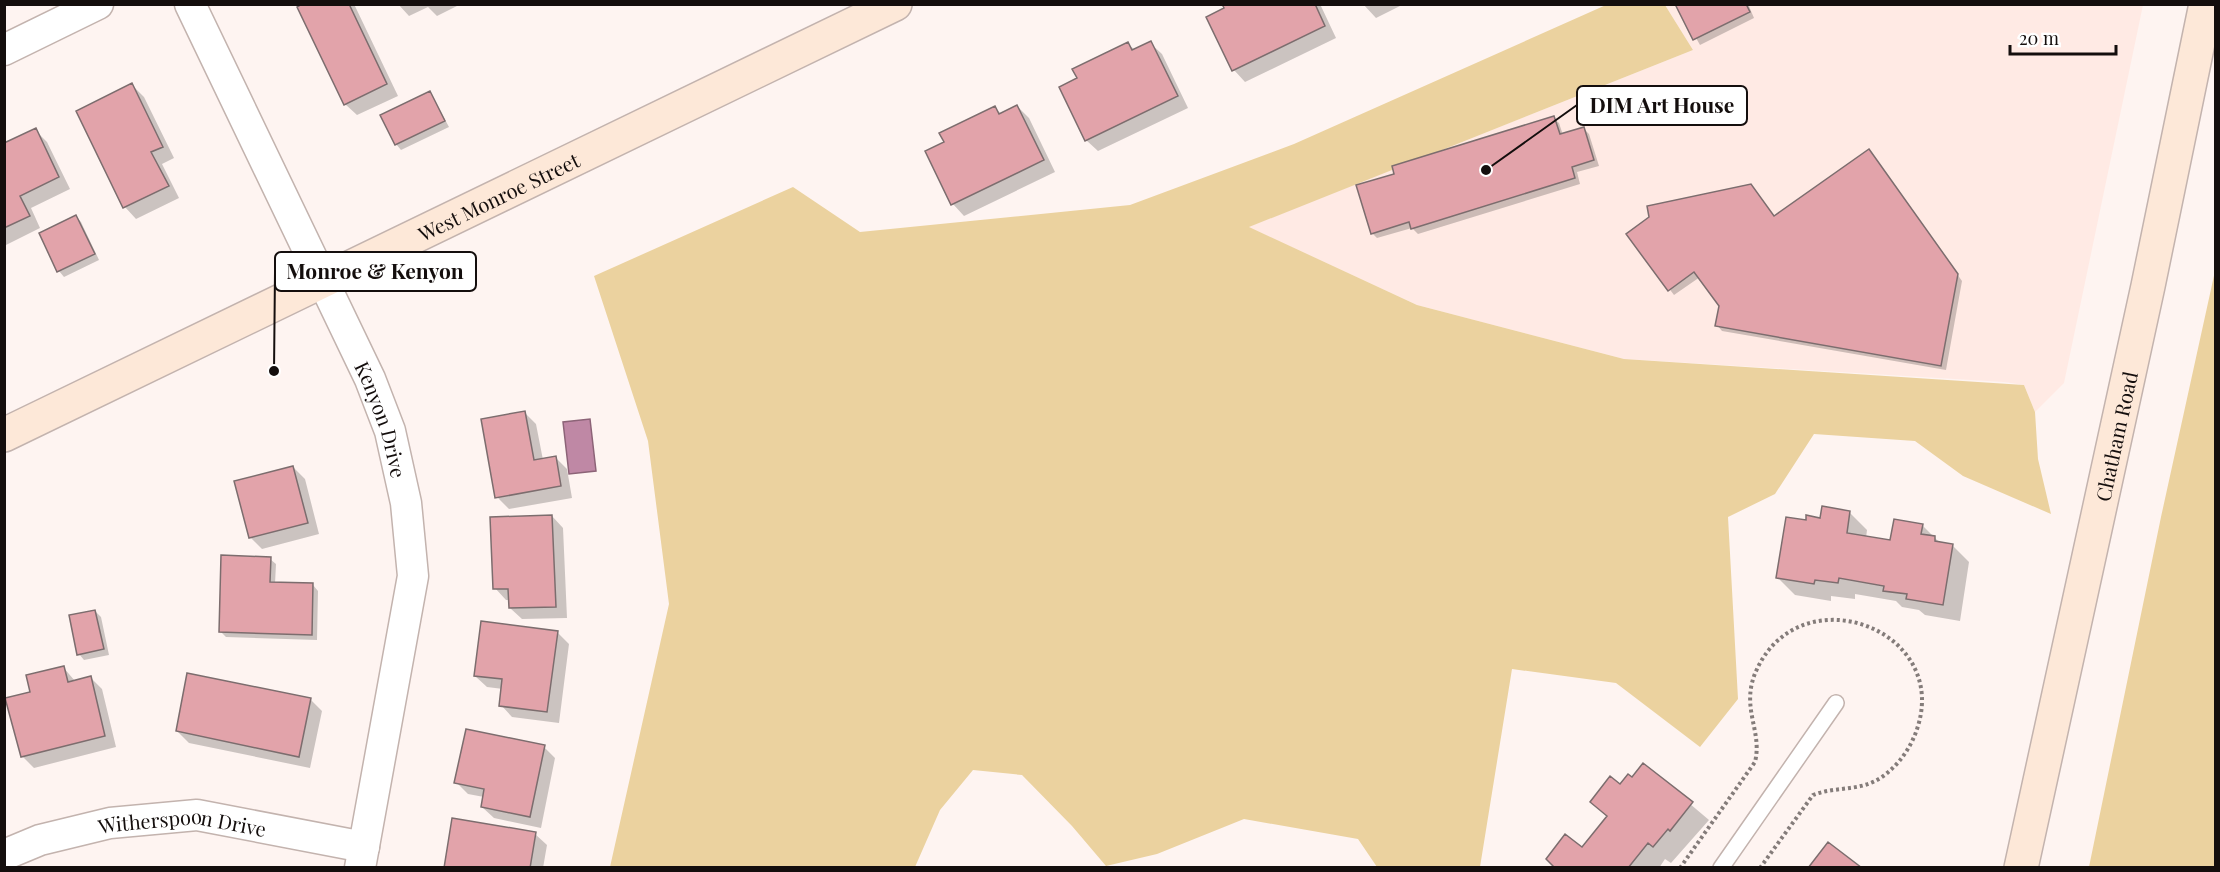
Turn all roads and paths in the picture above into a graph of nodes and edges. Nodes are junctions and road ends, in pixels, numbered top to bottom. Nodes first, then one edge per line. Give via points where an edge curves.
1 (98, 4) edge
2 (190, 4) edge
3 (895, 4) edge
4 (2206, 4) edge
5 (4, 50) edge
6 (323, 282) junction
7 (4, 435) edge
8 (1836, 703) dead end
9 (4, 855) edge
10 (362, 857) edge
11 (1721, 867) edge
12 (2021, 867) edge

1 - 5 street
2 - 6 street, Kenyon Drive
3 - 6 street, West Monroe Street
4 - 12 street, Chatham Road
6 - 7 street, West Monroe Street
6 - 10 street, Kenyon Drive via 370,379 390,431 406,502 413,576
8 - 11 lane
9 - 10 street, Witherspoon Drive via 40,840 110,823 197,815

